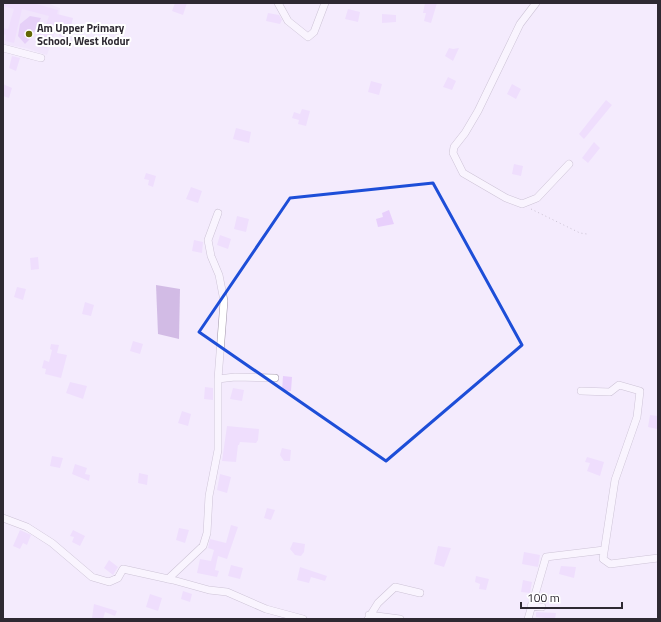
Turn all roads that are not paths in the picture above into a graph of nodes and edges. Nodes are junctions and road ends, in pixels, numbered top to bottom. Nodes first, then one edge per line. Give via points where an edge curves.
1 (278, 3) edge
2 (325, 3) edge
3 (536, 3) edge
4 (3, 48) edge
5 (41, 58) dead end
6 (569, 164) dead end
7 (218, 213) dead end
8 (275, 378) dead end
9 (218, 379) junction
10 (582, 391) dead end
11 (3, 518) edge
12 (604, 550) junction
13 (658, 558) edge
14 (168, 579) junction
15 (420, 593) dead end
16 (531, 606) junction
17 (542, 607) dead end
18 (369, 617) edge
19 (303, 619) edge
20 (400, 619) edge
21 (528, 619) edge

1 - 2 street via 288,21 308,37 314,32
3 - 6 street via 520,24 478,111 454,147 453,153 464,173 506,198 522,204 537,198
4 - 5 street
7 - 9 street via 208,240 224,301
8 - 9 street
9 - 14 street via 218,450 209,496 207,533 203,546
10 - 12 street via 610,392 619,385 640,391 637,416 615,480
11 - 14 street via 27,527 52,543 92,577 109,582 118,578 123,569
12 - 13 street via 603,559 610,564
12 - 16 street via 546,557
14 - 19 street via 208,590 227,592 266,609
15 - 18 street via 395,587
16 - 17 street
16 - 21 street
18 - 20 street

